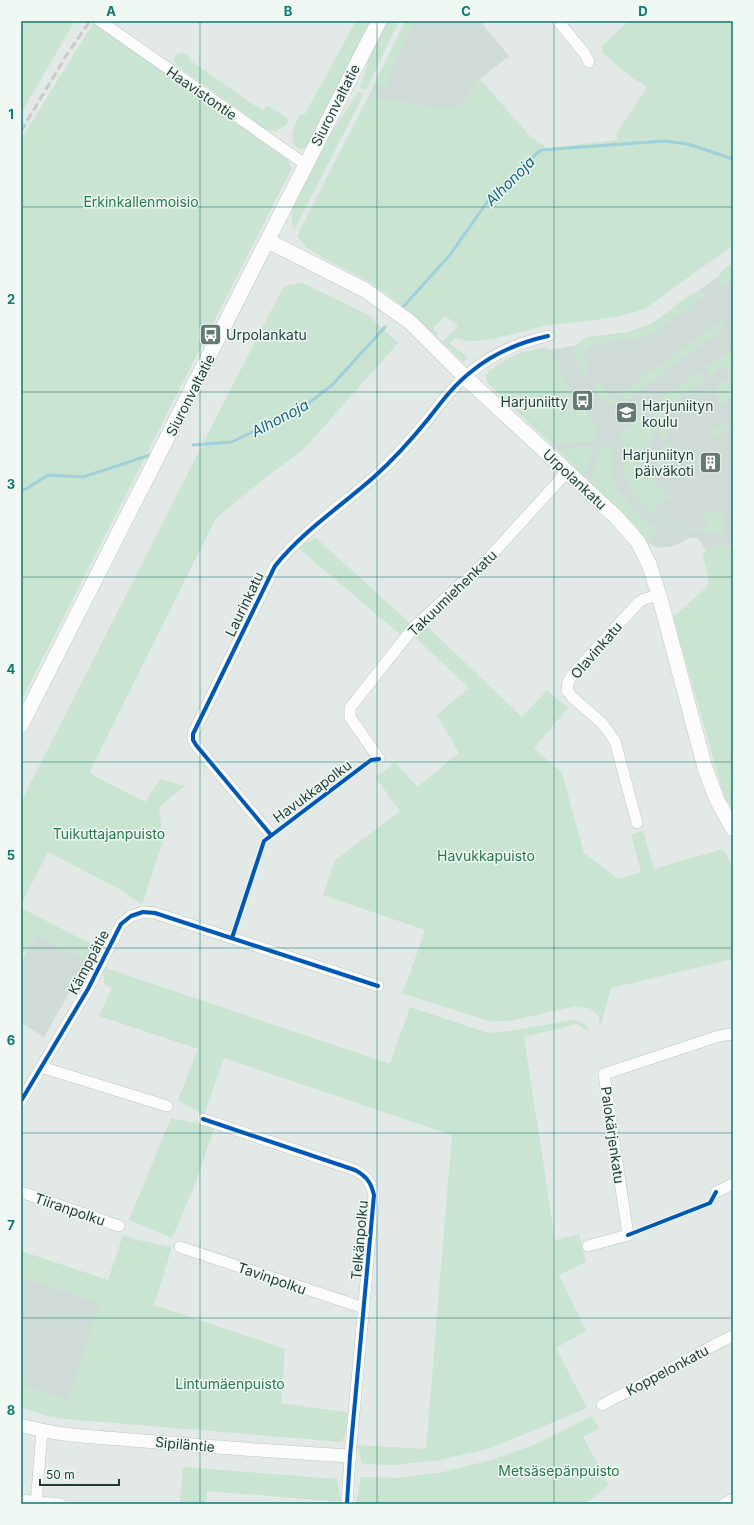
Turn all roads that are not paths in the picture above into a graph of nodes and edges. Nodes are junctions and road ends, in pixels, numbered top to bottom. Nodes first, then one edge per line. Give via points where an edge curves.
1 (100, 21) edge
2 (379, 21) edge
3 (558, 21) edge
4 (589, 62) dead end
5 (305, 164) junction
6 (268, 241) junction
7 (548, 336) dead end
8 (465, 377) junction
9 (567, 472) junction
10 (659, 595) junction
11 (21, 725) edge
12 (379, 759) dead end
13 (638, 823) dead end
14 (733, 829) edge
15 (271, 835) dead end
16 (378, 986) dead end
17 (733, 1034) edge
18 (41, 1067) junction
19 (21, 1101) edge
20 (167, 1106) dead end
21 (204, 1119) dead end
22 (733, 1184) edge
23 (21, 1192) edge
24 (716, 1192) dead end
25 (119, 1226) dead end
26 (180, 1246) dead end
27 (588, 1246) dead end
28 (364, 1308) junction
29 (733, 1336) edge
30 (602, 1405) dead end
31 (21, 1425) edge
32 (42, 1431) junction
33 (350, 1456) junction
34 (733, 1499) edge
35 (21, 1500) edge
36 (36, 1503) edge
37 (60, 1504) edge
38 (347, 1504) edge
39 (724, 1504) edge

1 - 5 street, Haavistontie
2 - 5 main road, Siuronvaltatie
3 - 4 street via 586,54
5 - 6 main road, Siuronvaltatie
6 - 8 main road, Urpolankatu via 365,290 410,322
6 - 11 main road, Siuronvaltatie
7 - 8 street, Laurinkatu via 508,349
8 - 9 main road, Urpolankatu
8 - 15 street, Laurinkatu via 402,450 289,549 275,566 193,734 196,745
9 - 10 main road, Urpolankatu via 616,517 638,542 649,564
9 - 12 street, Takuumiehenkatu via 485,562 413,628 350,708 350,717
10 - 13 street, Olavinkatu via 638,603 573,674 567,690 602,723 615,741
10 - 14 main road, Urpolankatu via 705,768 717,800
16 - 18 street, Kämppätie via 155,913 143,912 131,916 121,924 88,989
17 - 27 street, Palokärjenkatu via 719,1036 604,1074 628,1235
18 - 19 street, Kämppätie
18 - 20 street
21 - 28 street, Telkänpolku via 355,1170 372,1184 374,1195
22 - 24 street
23 - 25 street, Tiiranpolku
26 - 28 street, Tavinpolku
28 - 33 street, Telkänpolku
29 - 30 street, Koppelonkatu
31 - 32 street, Sipiläntie
32 - 33 street, Sipiläntie
32 - 36 street
33 - 38 street, Telkänpolku
34 - 39 street
35 - 36 street
36 - 37 street

